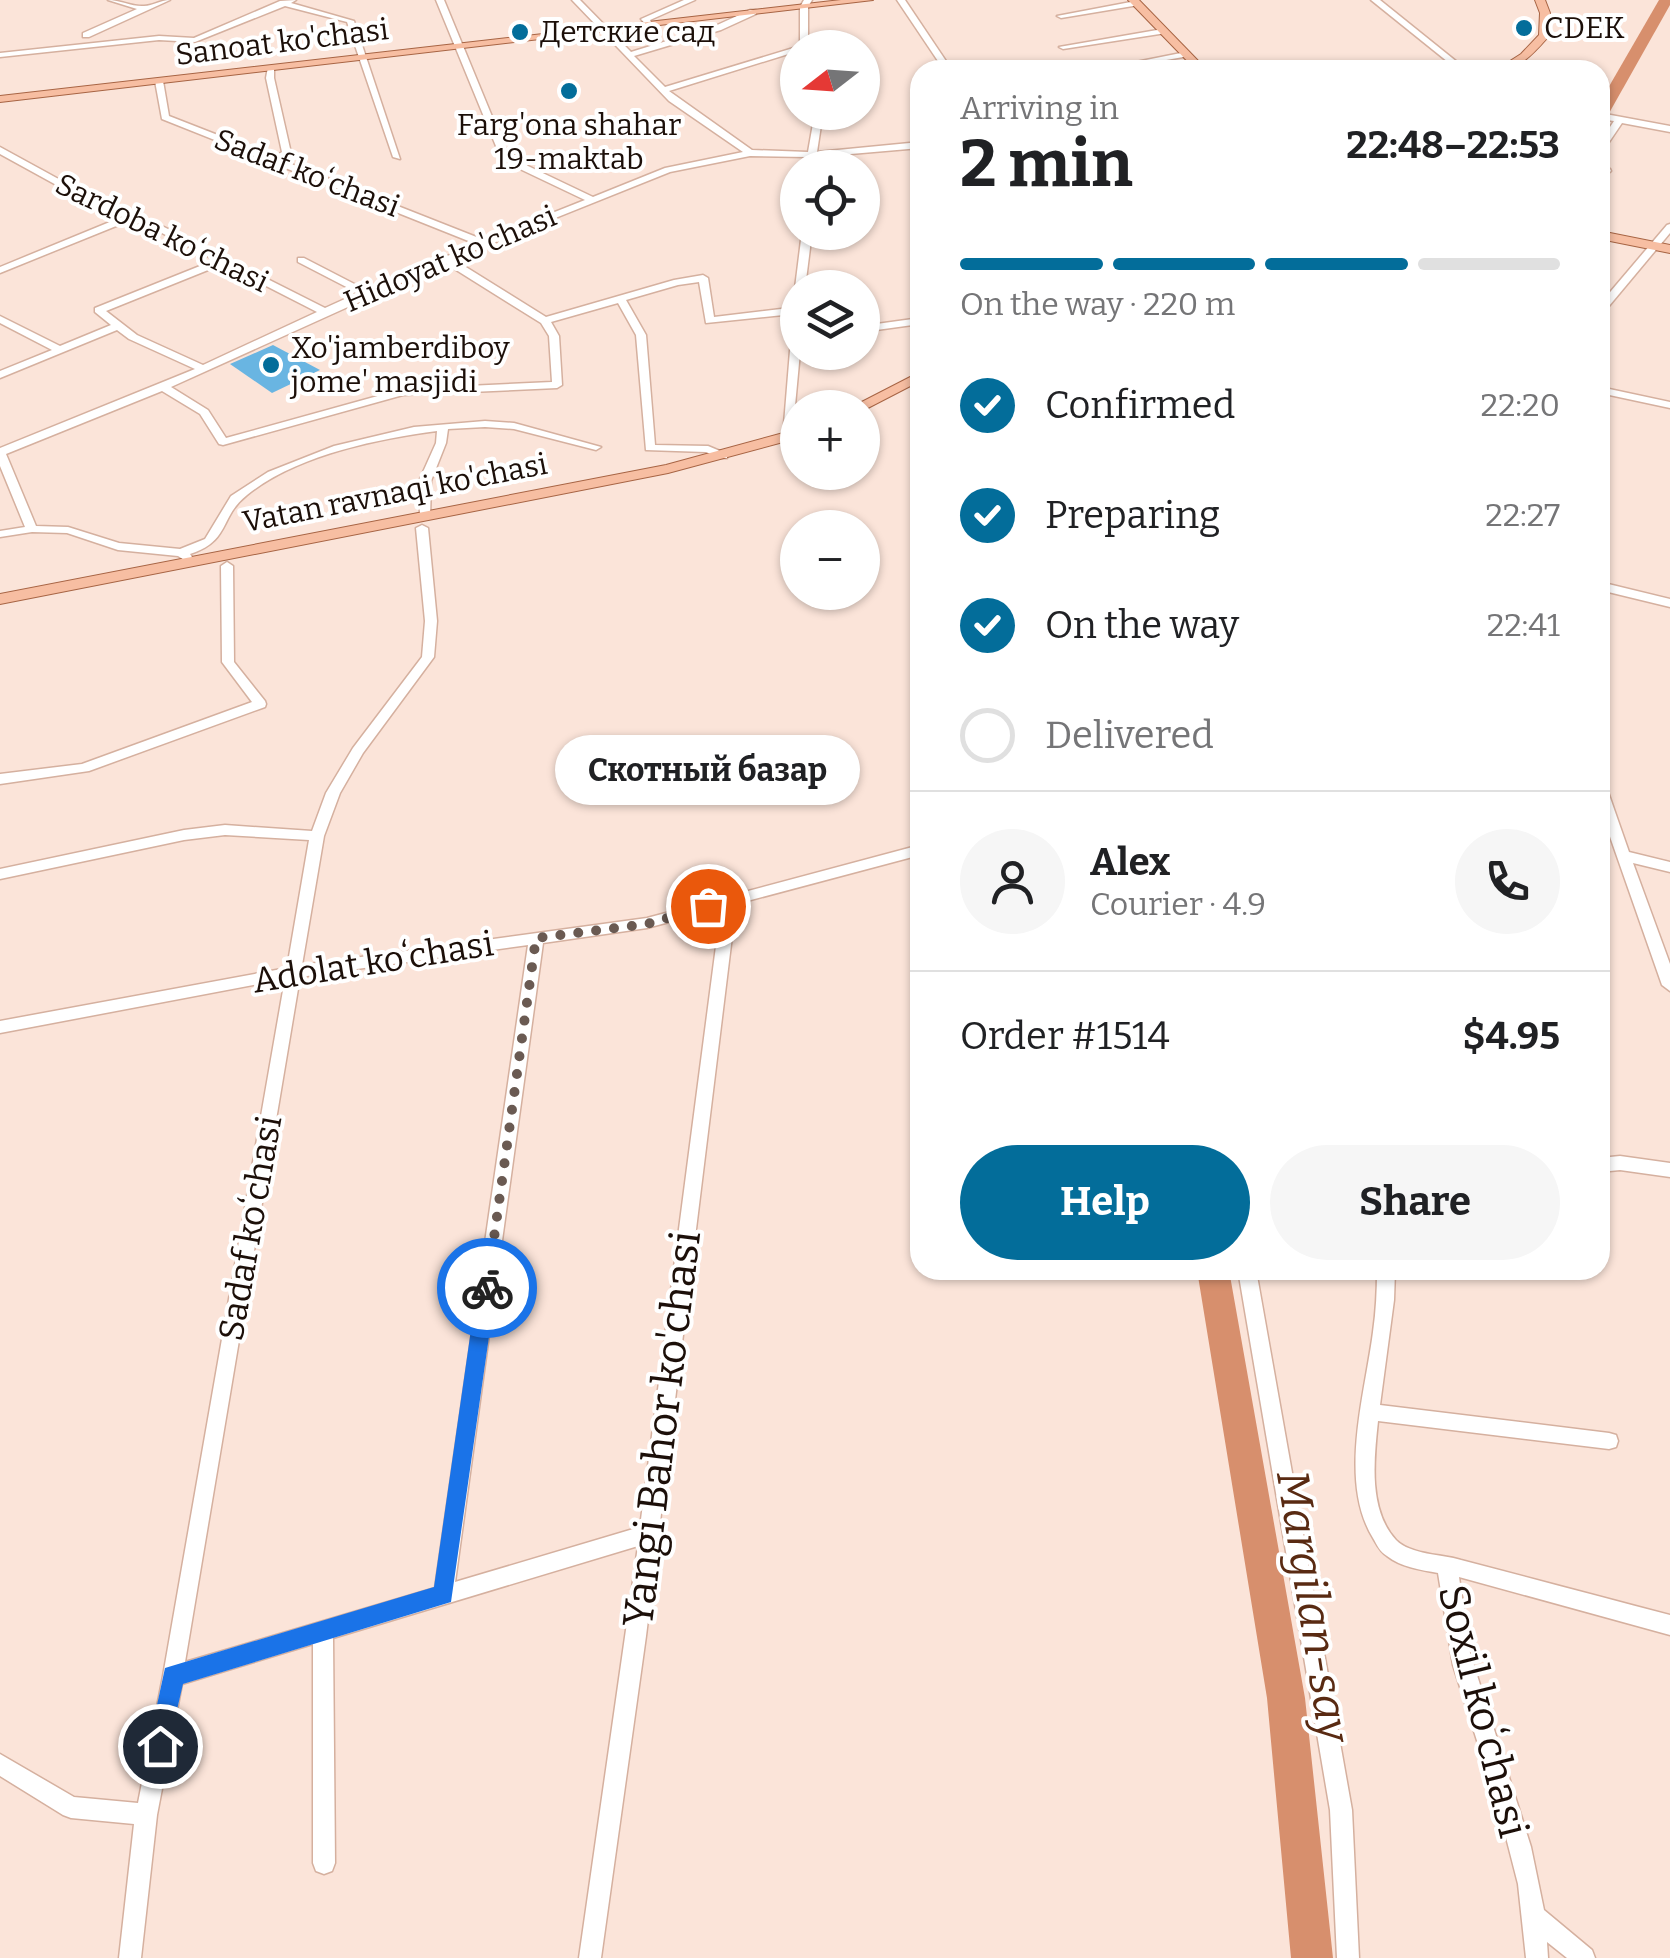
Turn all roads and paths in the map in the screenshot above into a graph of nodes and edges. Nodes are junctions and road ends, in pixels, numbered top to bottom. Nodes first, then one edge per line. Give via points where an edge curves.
1 (112, 0) edge
2 (166, 0) edge
3 (440, 0) edge
4 (576, 0) edge
5 (691, 0) edge
6 (868, 0) edge
7 (901, 0) edge
8 (1375, 0) edge
9 (1540, 0) edge
10 (1552, 0) edge
11 (284, 1) edge
12 (1134, 1) edge
13 (806, 4) edge
14 (144, 10) junction
15 (752, 12) junction
16 (1060, 16) dead end
17 (650, 24) junction
18 (606, 30) junction
19 (803, 30) edge
20 (1163, 31) junction
21 (86, 34) dead end
22 (458, 46) junction
23 (1062, 46) dead end
24 (630, 54) junction
25 (780, 54) edge
26 (1186, 54) junction
27 (0, 55) edge
28 (364, 58) junction
29 (941, 60) edge
30 (1153, 60) edge
31 (1192, 60) edge
32 (1451, 60) edge
33 (1519, 60) edge
34 (1535, 60) edge
35 (272, 69) junction
36 (159, 81) junction
37 (664, 90) junction
38 (0, 99) edge
39 (1610, 116) edge
40 (1670, 130) edge
41 (910, 146) edge
42 (0, 150) edge
43 (866, 150) edge
44 (750, 154) junction
45 (780, 154) edge
46 (397, 157) dead end
47 (273, 161) junction
48 (593, 200) junction
49 (131, 217) junction
50 (1670, 228) edge
51 (1610, 237) edge
52 (483, 243) junction
53 (1655, 246) junction
54 (1670, 249) edge
55 (446, 259) junction
56 (301, 260) dead end
57 (222, 261) junction
58 (0, 270) edge
59 (365, 294) junction
60 (1610, 298) edge
61 (622, 301) junction
62 (325, 312) junction
63 (780, 313) edge
64 (0, 320) edge
65 (545, 321) junction
66 (910, 322) edge
67 (118, 326) junction
68 (880, 327) edge
69 (60, 350) junction
70 (204, 369) junction
71 (0, 375) edge
72 (910, 381) edge
73 (163, 387) junction
74 (1610, 392) edge
75 (910, 394) edge
76 (880, 397) edge
77 (1670, 405) edge
78 (880, 409) edge
79 (443, 428) junction
80 (780, 442) edge
81 (780, 443) edge
82 (596, 447) dead end
83 (0, 452) edge
84 (723, 456) junction
85 (424, 522) junction
86 (32, 529) junction
87 (384, 530) junction
88 (0, 534) edge
89 (185, 556) junction
90 (228, 566) junction
91 (1610, 588) edge
92 (0, 599) edge
93 (1670, 603) edge
94 (0, 610) edge
95 (0, 778) edge
96 (1610, 815) edge
97 (317, 836) junction
98 (910, 853) edge
99 (1626, 856) junction
100 (1670, 868) edge
101 (0, 874) edge
102 (729, 900) junction
103 (536, 938) junction
104 (294, 972) junction
105 (1670, 985) edge
106 (0, 1027) edge
107 (1610, 1164) edge
108 (1670, 1170) edge
109 (1249, 1280) edge
110 (1387, 1280) edge
111 (1370, 1412) junction
112 (1610, 1441) dead end
113 (647, 1534) junction
114 (1446, 1566) junction
115 (444, 1594) junction
116 (1670, 1625) edge
117 (324, 1630) junction
118 (173, 1676) junction
119 (0, 1764) edge
120 (146, 1815) junction
121 (324, 1864) dead end
122 (1536, 1918) junction
123 (130, 1958) edge
124 (590, 1958) edge
125 (1348, 1958) edge
126 (1536, 1958) edge
127 (1584, 1958) edge

1 - 14 street
2 - 14 street
3 - 22 street
4 - 18 street
5 - 17 street via 645,18
6 - 13 main road, Sanoat ko'chasi
7 - 29 street
8 - 32 street
9 - 33 main road via 1544,36
10 - 34 main road via 1557,38
11 - 27 street via 195,40
11 - 28 street via 350,22
12 - 16 street
12 - 20 main road
13 - 15 main road, Sanoat ko'chasi
13 - 19 street
14 - 21 street
15 - 17 main road, Sanoat ko'chasi
15 - 24 street
17 - 18 main road, Sanoat ko'chasi
18 - 22 main road, Sanoat ko'chasi
18 - 24 street
20 - 23 street
20 - 26 main road
22 - 28 main road, Sanoat ko'chasi
22 - 48 street via 501,150
24 - 37 street
25 - 37 street
26 - 30 street
26 - 31 main road
28 - 35 main road, Sanoat ko'chasi
28 - 46 street
35 - 36 main road, Sanoat ko'chasi
35 - 47 street via 287,152
36 - 38 main road, Sanoat ko'chasi
36 - 47 street, Sadaf koʻchasi via 164,118
37 - 44 street
39 - 40 street
41 - 43 street, Hidoyat ko'chasi
42 - 49 street, Sardoba koʻchasi
44 - 45 street, Hidoyat ko'chasi
44 - 48 street, Hidoyat ko'chasi via 668,170
47 - 52 street, Sadaf koʻchasi
48 - 52 street, Hidoyat ko'chasi
49 - 57 street, Sardoba koʻchasi
49 - 58 street
50 - 53 street
51 - 53 main road
52 - 55 street, Hidoyat ko'chasi
53 - 54 main road
53 - 60 street
55 - 59 street, Hidoyat ko'chasi
55 - 65 street
56 - 59 street
57 - 62 street, Sardoba koʻchasi
57 - 67 street via 99,310
59 - 62 street, Hidoyat ko'chasi
61 - 63 street via 703,278 710,321
61 - 65 street
61 - 84 street via 641,335 650,448 708,449
62 - 70 street, Hidoyat ko'chasi
64 - 69 street
65 - 73 street via 554,336 557,385 403,392 223,442 204,412
66 - 68 street
67 - 69 street
67 - 70 street
69 - 71 street
70 - 73 street, Hidoyat ko'chasi
72 - 76 main road
73 - 83 street, Hidoyat ko'chasi
74 - 77 street
75 - 78 main road
79 - 82 street via 509,425
79 - 85 street, Sadaf koʻchasi via 425,481
79 - 89 street via 388,432 275,473 225,506 206,548
80 - 84 main road, Vatan ravnaqi ko'chasi
81 - 85 main road, Vatan ravnaqi ko'chasi via 709,470
83 - 86 street
84 - 85 main road, Vatan ravnaqi ko'chasi
85 - 87 main road, Vatan ravnaqi ko'chasi
85 - 97 street, Sadaf koʻchasi via 428,657 358,751
86 - 88 street
86 - 89 street via 68,530
87 - 89 main road, Vatan ravnaqi ko'chasi
87 - 90 main road, Vatan ravnaqi ko'chasi
89 - 92 main road, Vatan ravnaqi ko'chasi
90 - 94 main road, Vatan ravnaqi ko'chasi
90 - 95 street via 228,662 260,704 84,768
91 - 93 street
96 - 99 street
97 - 101 street via 211,832
97 - 104 street, Sadaf koʻchasi
98 - 102 street, Adolat koʻchasi
99 - 100 street
99 - 105 street
102 - 103 street, Adolat koʻchasi via 647,924
102 - 113 street, Yangi Bahor ko'chasi
103 - 104 street, Adolat koʻchasi
103 - 115 street
104 - 106 street, Adolat koʻchasi
104 - 118 street, Sadaf koʻchasi
107 - 108 street
109 - 125 street via 1341,1810
110 - 111 street, Soxil koʻchasi
111 - 112 street
111 - 114 street, Soxil koʻchasi via 1365,1480 1376,1525 1389,1546
113 - 115 street
113 - 124 street, Yangi Bahor ko'chasi
114 - 116 street
114 - 122 street, Soxil koʻchasi via 1462,1663
115 - 117 street
117 - 118 street
117 - 121 street
118 - 120 street, Sadaf koʻchasi
119 - 120 street via 71,1807
120 - 123 street, Sadaf koʻchasi
122 - 126 street, Soxil koʻchasi
122 - 127 street

